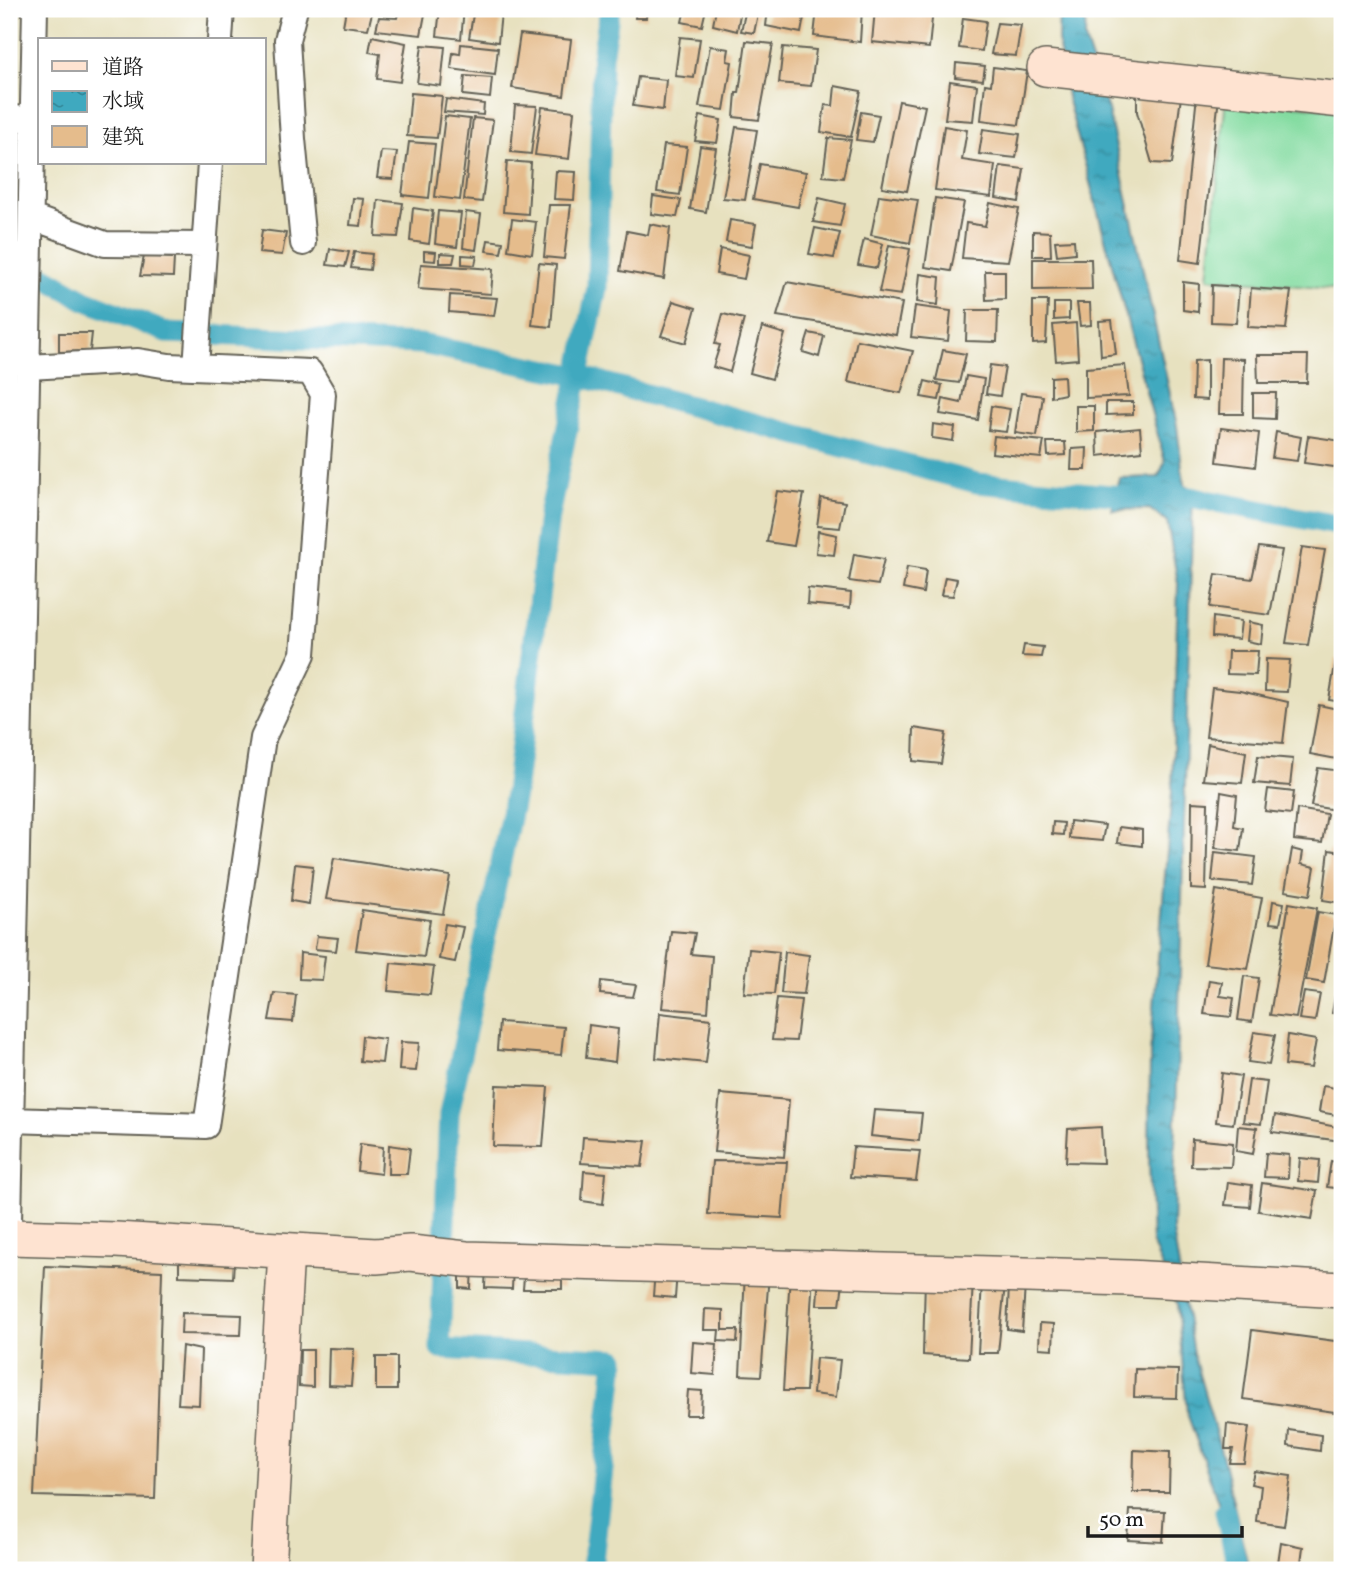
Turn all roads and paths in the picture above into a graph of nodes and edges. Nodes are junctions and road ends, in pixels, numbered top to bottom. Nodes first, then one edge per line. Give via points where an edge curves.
1 (36, 9) edge
2 (222, 9) edge
3 (295, 9) edge
4 (220, 38) edge
5 (1045, 68) dead end
6 (37, 79) edge
7 (1342, 100) edge
8 (21, 119) edge
9 (210, 164) edge
10 (31, 217) junction
11 (303, 243) dead end
12 (204, 244) junction
13 (19, 291) edge
14 (28, 367) junction
15 (196, 367) junction
16 (10, 1120) edge
17 (9, 1222) edge
18 (9, 1237) edge
19 (116, 1240) junction
20 (286, 1251) junction
21 (1342, 1290) edge
22 (268, 1570) edge

1 - 6 street
2 - 4 street
3 - 11 street via 287,40
5 - 7 street
6 - 8 street
8 - 10 street
9 - 12 street
10 - 12 street via 105,244
10 - 13 street
12 - 15 street
13 - 14 street
14 - 15 street via 138,361
14 - 16 street
15 - 16 street via 310,373 323,394 303,654 263,738 206,1126
16 - 17 street
17 - 19 street
18 - 19 street
19 - 20 street
20 - 21 street via 1175,1279
20 - 22 street

